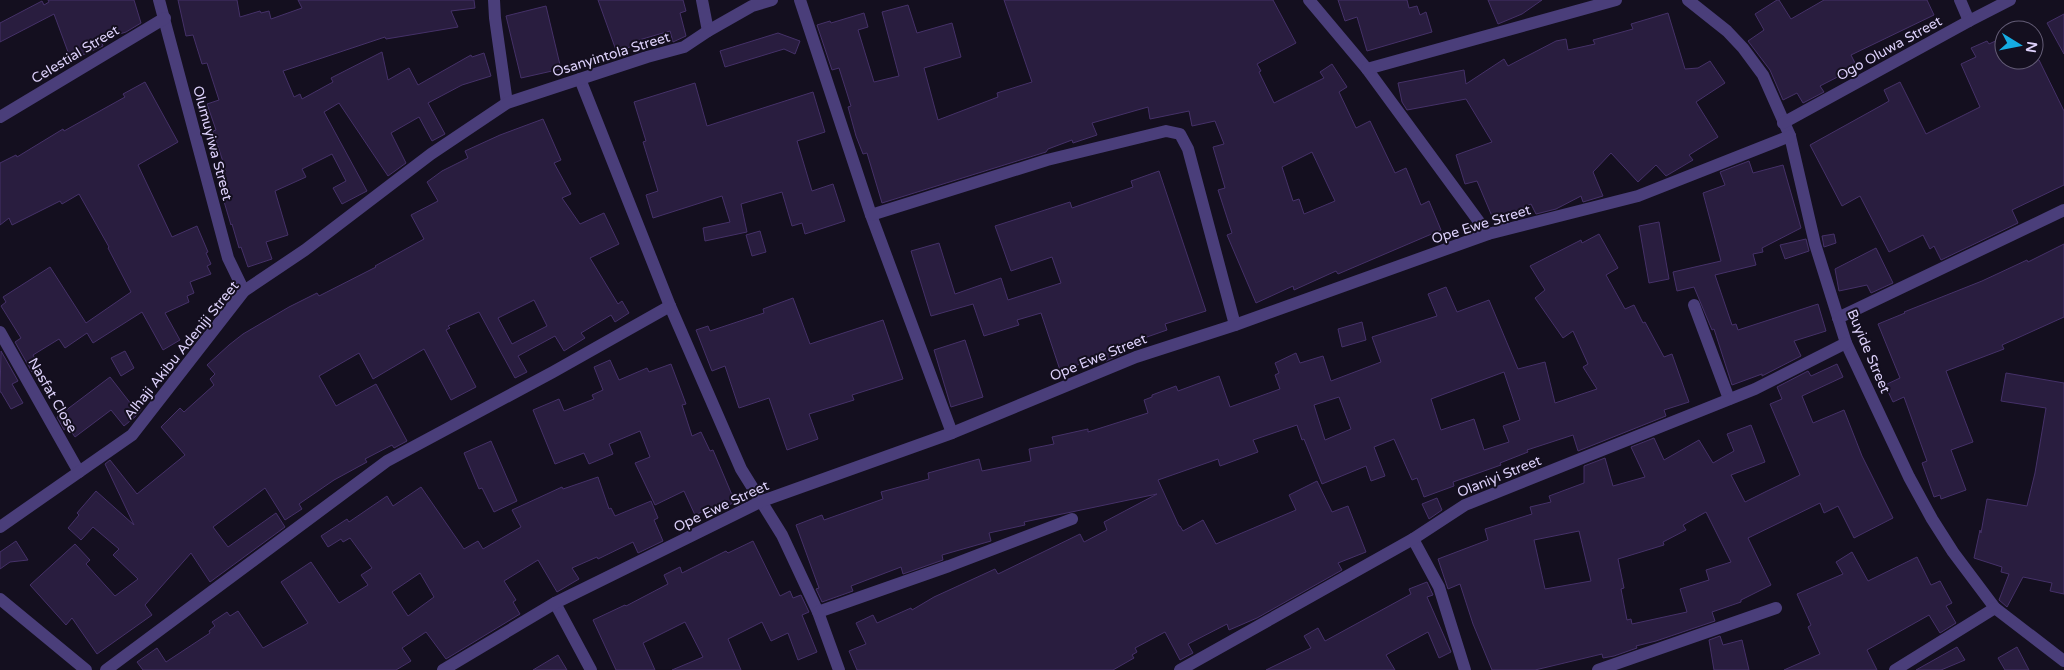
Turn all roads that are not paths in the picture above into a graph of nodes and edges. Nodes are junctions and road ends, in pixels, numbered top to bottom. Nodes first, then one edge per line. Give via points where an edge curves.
1 (159, 0) edge
2 (494, 0) edge
3 (702, 0) edge
4 (772, 0) edge
5 (800, 0) edge
6 (1309, 0) edge
7 (1616, 0) edge
8 (1688, 0) edge
9 (1960, 0) edge
10 (2010, 0) edge
11 (165, 18) junction
12 (1969, 20) junction
13 (708, 31) junction
14 (1367, 70) junction
15 (580, 79) junction
16 (507, 103) junction
17 (0, 117) edge
18 (1783, 123) junction
19 (1790, 136) junction
20 (2064, 210) edge
21 (871, 215) junction
22 (1488, 234) junction
23 (244, 291) junction
24 (1694, 305) dead end
25 (670, 306) junction
26 (1838, 318) junction
27 (1235, 325) junction
28 (0, 332) edge
29 (1846, 343) junction
30 (1729, 399) junction
31 (952, 433) junction
32 (79, 472) junction
33 (762, 501) junction
34 (1072, 519) dead end
35 (0, 527) edge
36 (1413, 539) junction
37 (0, 599) edge
38 (555, 603) junction
39 (1776, 608) dead end
40 (1995, 608) junction
41 (818, 612) junction
42 (2064, 661) edge
43 (86, 670) edge
44 (106, 670) edge
45 (443, 670) edge
46 (591, 670) edge
47 (839, 670) edge
48 (1180, 670) edge
49 (1465, 670) edge
50 (1598, 670) edge
51 (1895, 670) edge

1 - 11 street, Olumuyiwa Street
2 - 16 street
3 - 13 street
4 - 13 street, Osanyintola Street via 752,6
5 - 21 street
6 - 14 street
7 - 14 street
8 - 18 street, Buyide Street via 1743,48 1763,75
9 - 12 street
10 - 12 street, Ogo Oluwa Street
11 - 17 street, Celestial Street
11 - 23 street, Olumuyiwa Street via 228,258
12 - 18 street, Ogo Oluwa Street
13 - 15 street, Osanyintola Street via 684,47
14 - 22 street
15 - 16 street, Osanyintola Street
15 - 25 street
16 - 23 street, Alhaji Akibu Adeniji Street via 431,154 305,250
18 - 19 street, Buyide Street
19 - 22 street, Ope Ewe Street via 1638,196
19 - 26 street, Buyide Street via 1815,244
20 - 26 street
21 - 27 street via 1046,160 1166,131 1180,134 1188,148
21 - 31 street
22 - 27 street, Ope Ewe Street
23 - 32 street, Alhaji Akibu Adeniji Street via 132,435
24 - 30 street
25 - 33 street via 741,469
25 - 44 street via 387,461
26 - 29 street, Buyide Street
27 - 31 street, Ope Ewe Street via 1136,357
28 - 32 street, Nasfat Close
29 - 30 street, Olaniyi Street
29 - 40 street, Buyide Street via 1932,519
30 - 36 street, Olaniyi Street via 1465,505
31 - 33 street, Ope Ewe Street
32 - 35 street, Alhaji Akibu Adeniji Street
33 - 38 street, Ope Ewe Street
33 - 41 street via 782,535
34 - 41 street
36 - 48 street, Olaniyi Street
36 - 49 street via 1438,586
37 - 43 street
38 - 45 street, Ope Ewe Street
38 - 46 street
39 - 50 street
40 - 42 street, Buyide Street
40 - 51 street
41 - 47 street

